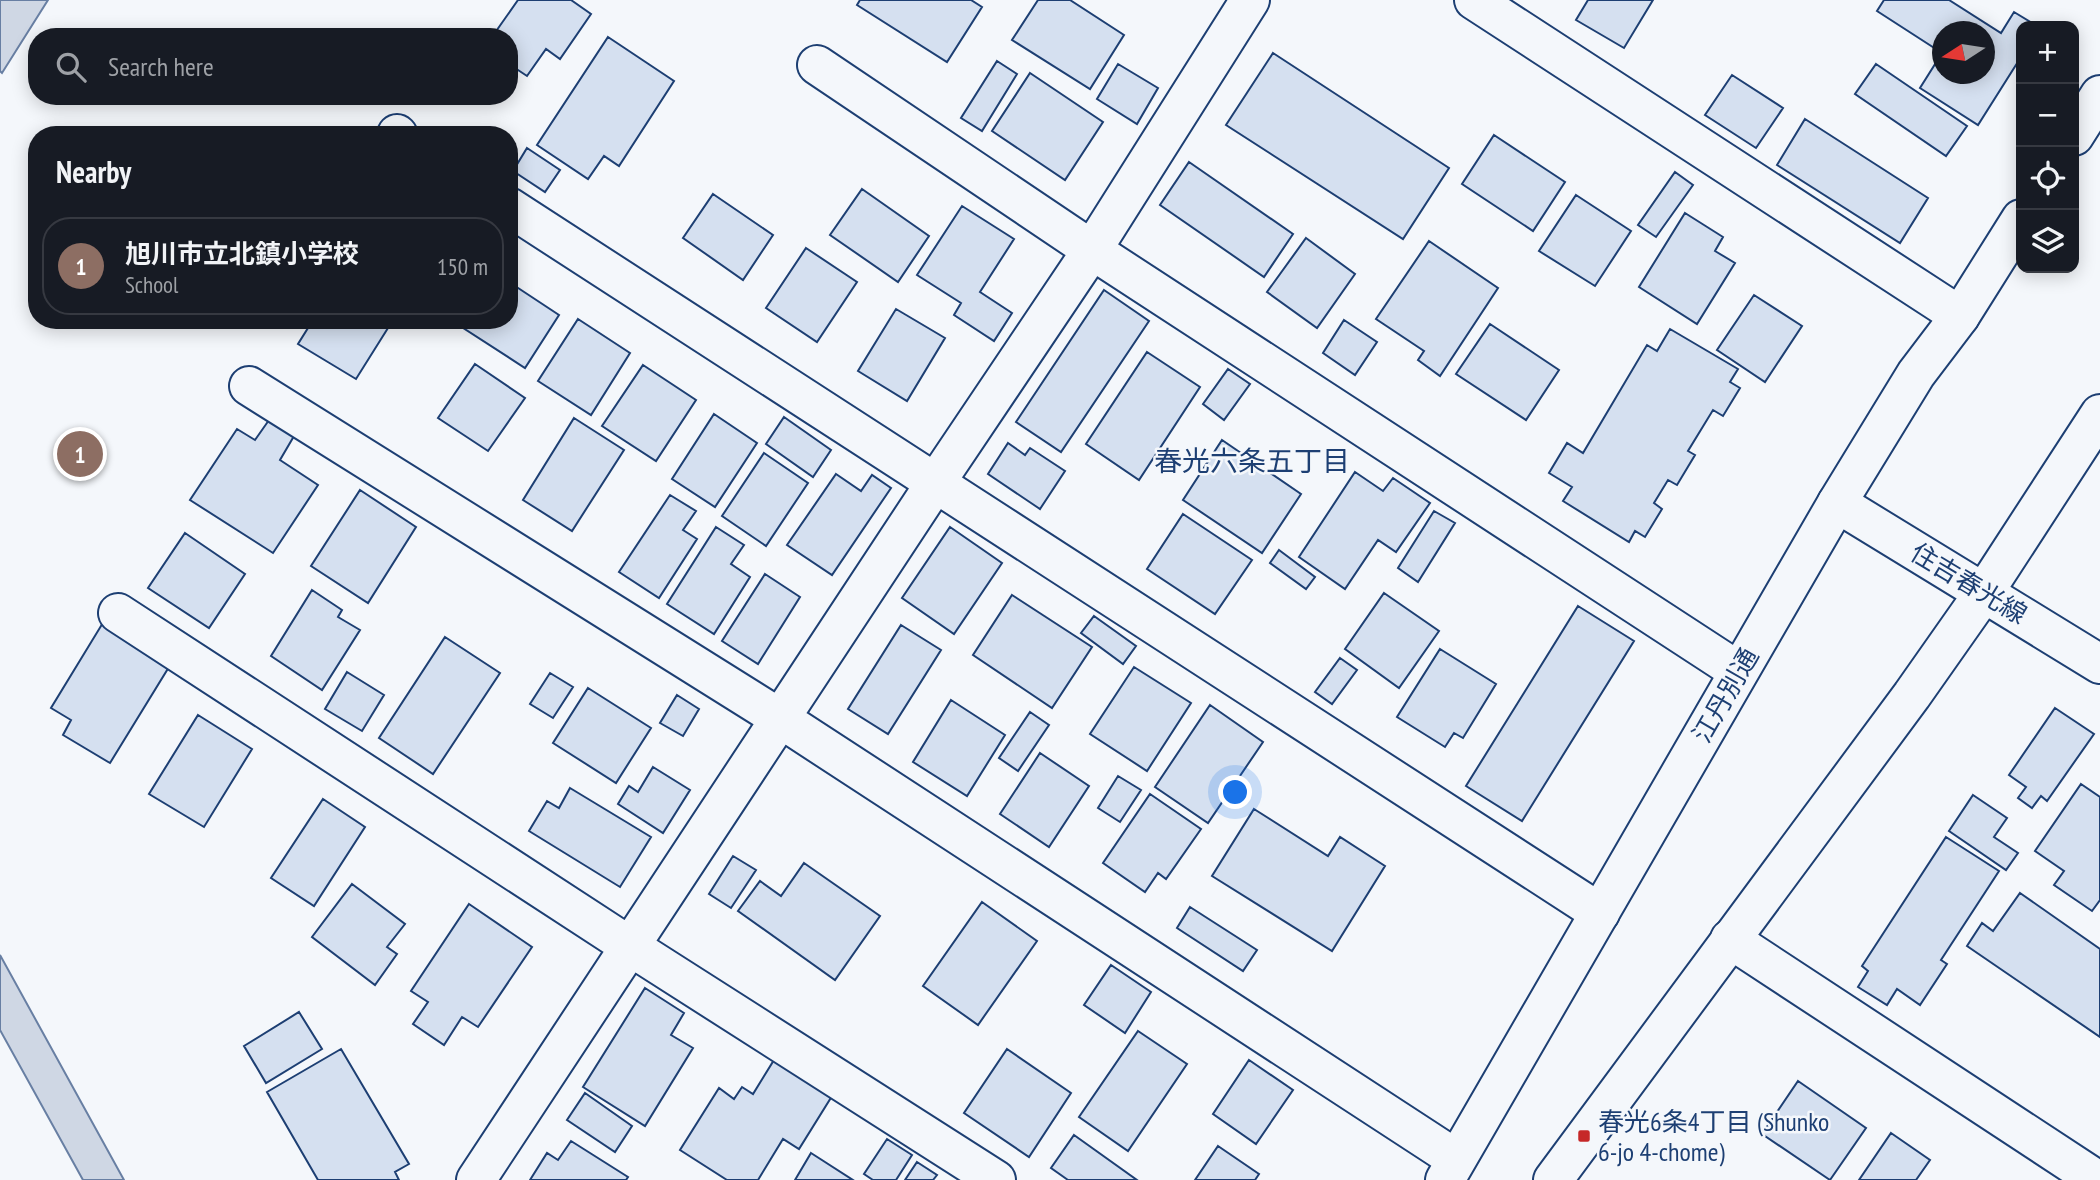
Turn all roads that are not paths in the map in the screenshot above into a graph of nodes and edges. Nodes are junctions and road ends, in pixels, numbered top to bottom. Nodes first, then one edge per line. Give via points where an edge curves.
1 (1250, 0) edge
2 (1474, 0) edge
3 (817, 65) dead end
4 (2100, 95) edge
5 (2079, 128) edge
6 (518, 213) edge
7 (2016, 227) edge
8 (1092, 250) junction
9 (1960, 316) junction
10 (249, 386) dead end
11 (2100, 414) edge
12 (936, 482) junction
13 (1837, 503) junction
14 (1983, 594) junction
15 (118, 613) dead end
16 (2100, 664) edge
17 (1738, 671) junction
18 (781, 719) junction
19 (1600, 913) junction
20 (1730, 939) junction
21 (631, 947) junction
22 (1451, 1170) edge
23 (476, 1180) edge
24 (996, 1180) edge
25 (1553, 1180) edge
26 (2097, 1180) edge

1 - 8 street
2 - 9 street
3 - 8 street
4 - 5 street
6 - 12 street
7 - 9 street, 江丹別通
8 - 12 street
8 - 17 street
9 - 13 street, 江丹別通 via 1916,373
10 - 18 street
11 - 14 street
12 - 18 street
12 - 19 street
13 - 14 street, 住吉春光線
13 - 17 street, 江丹別通
14 - 16 street, 住吉春光線
14 - 20 street
15 - 21 street
17 - 19 street, 江丹別通
18 - 21 street
18 - 22 street
19 - 22 street, 江丹別通
20 - 25 street
20 - 26 street
21 - 23 street
21 - 24 street

